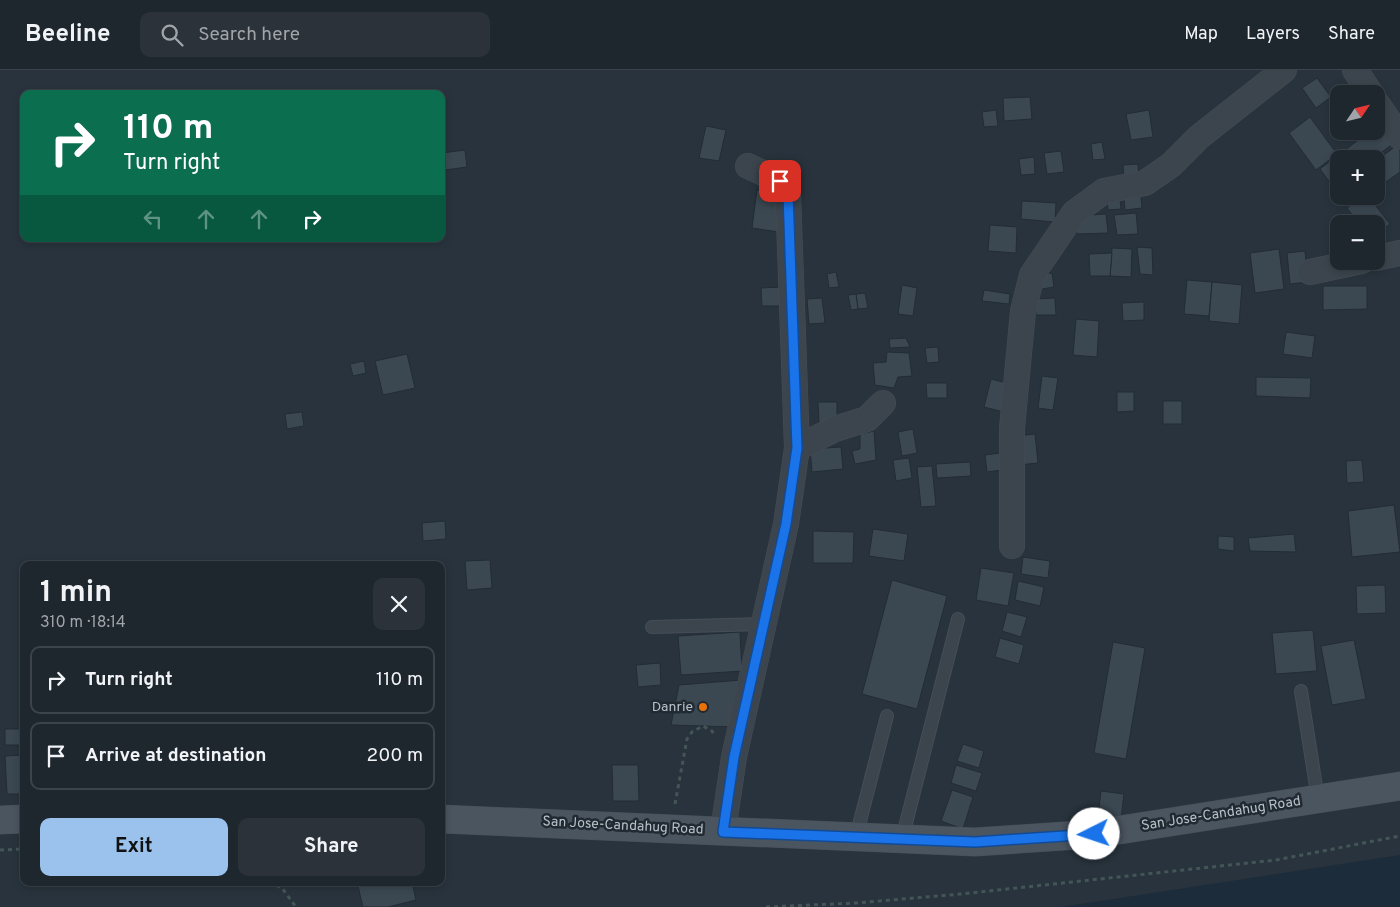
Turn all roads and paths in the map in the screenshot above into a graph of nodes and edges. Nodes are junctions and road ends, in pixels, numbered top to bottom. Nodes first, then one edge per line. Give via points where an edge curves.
1 (1284, 70) edge
2 (1355, 70) edge
3 (1365, 85) edge
4 (1385, 115) edge
5 (1400, 137) edge
6 (748, 166) dead end
7 (1400, 253) edge
8 (1385, 256) edge
9 (1330, 268) edge
10 (1310, 272) dead end
11 (883, 403) dead end
12 (797, 448) junction
13 (1012, 546) dead end
14 (958, 619) dead end
15 (764, 624) junction
16 (652, 627) dead end
17 (1300, 691) dead end
18 (887, 716) dead end
19 (716, 739) dead end
20 (1400, 786) edge
21 (1318, 799) junction
22 (20, 819) edge
23 (0, 820) edge
24 (445, 820) edge
25 (670, 828) junction
26 (723, 832) junction
27 (1400, 836) edge
28 (856, 837) junction
29 (902, 839) junction
30 (20, 849) edge
31 (0, 850) edge
32 (278, 886) edge
33 (296, 907) edge
34 (766, 907) edge

1 - 13 street via 1199,137 1171,166 1145,183 1104,191 1074,213 1032,275 1023,311 1012,428
2 - 3 street
4 - 5 street
6 - 12 street via 780,181 788,194
7 - 8 street
9 - 10 street
11 - 12 street via 867,420 835,429
12 - 15 street via 786,524
14 - 29 lane
15 - 16 lane
15 - 26 street via 734,757
17 - 21 lane
18 - 28 lane
19 - 25 path via 712,731 703,726 687,739
20 - 21 street, San Jose-Candahug Road
21 - 29 street, San Jose-Candahug Road via 1094,834 975,842
22 - 23 street
24 - 25 street, San Jose-Candahug Road
25 - 26 street, San Jose-Candahug Road
26 - 28 street, San Jose-Candahug Road
27 - 34 path via 1276,860 961,894
28 - 29 street, San Jose-Candahug Road
30 - 31 path
32 - 33 path

